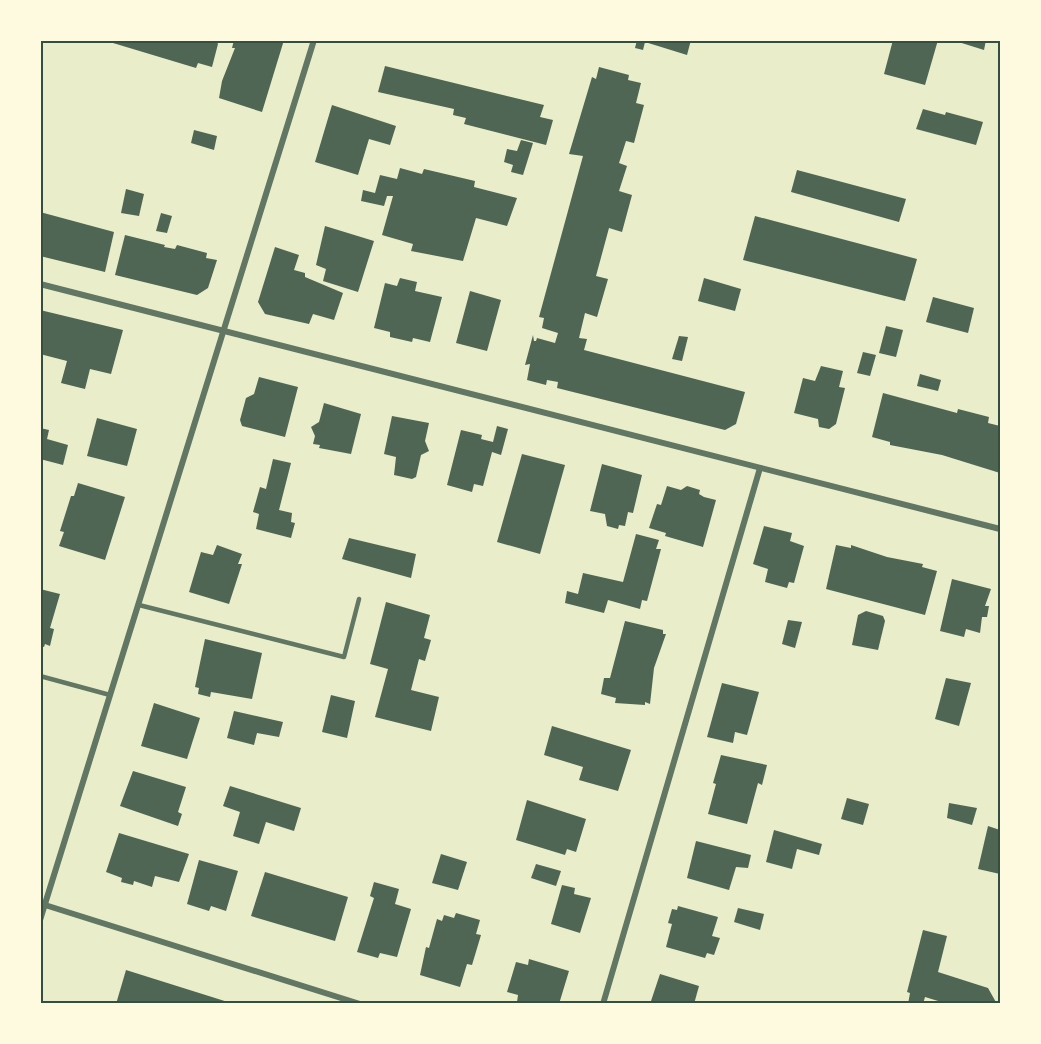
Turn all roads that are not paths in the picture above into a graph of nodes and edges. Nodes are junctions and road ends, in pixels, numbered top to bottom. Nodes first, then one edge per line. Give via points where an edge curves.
1 (314, 40) edge
2 (40, 284) edge
3 (224, 332) junction
4 (760, 468) junction
5 (1000, 529) edge
6 (359, 600) dead end
7 (139, 605) junction
8 (40, 676) edge
9 (110, 694) junction
10 (45, 905) junction
11 (40, 920) edge
12 (360, 1004) edge
13 (603, 1004) edge

1 - 3 street
2 - 3 street
3 - 4 street
3 - 7 street
4 - 5 street
4 - 13 street
6 - 7 lane via 344,657
7 - 9 street
8 - 9 lane
9 - 10 street
10 - 11 street
10 - 12 street

